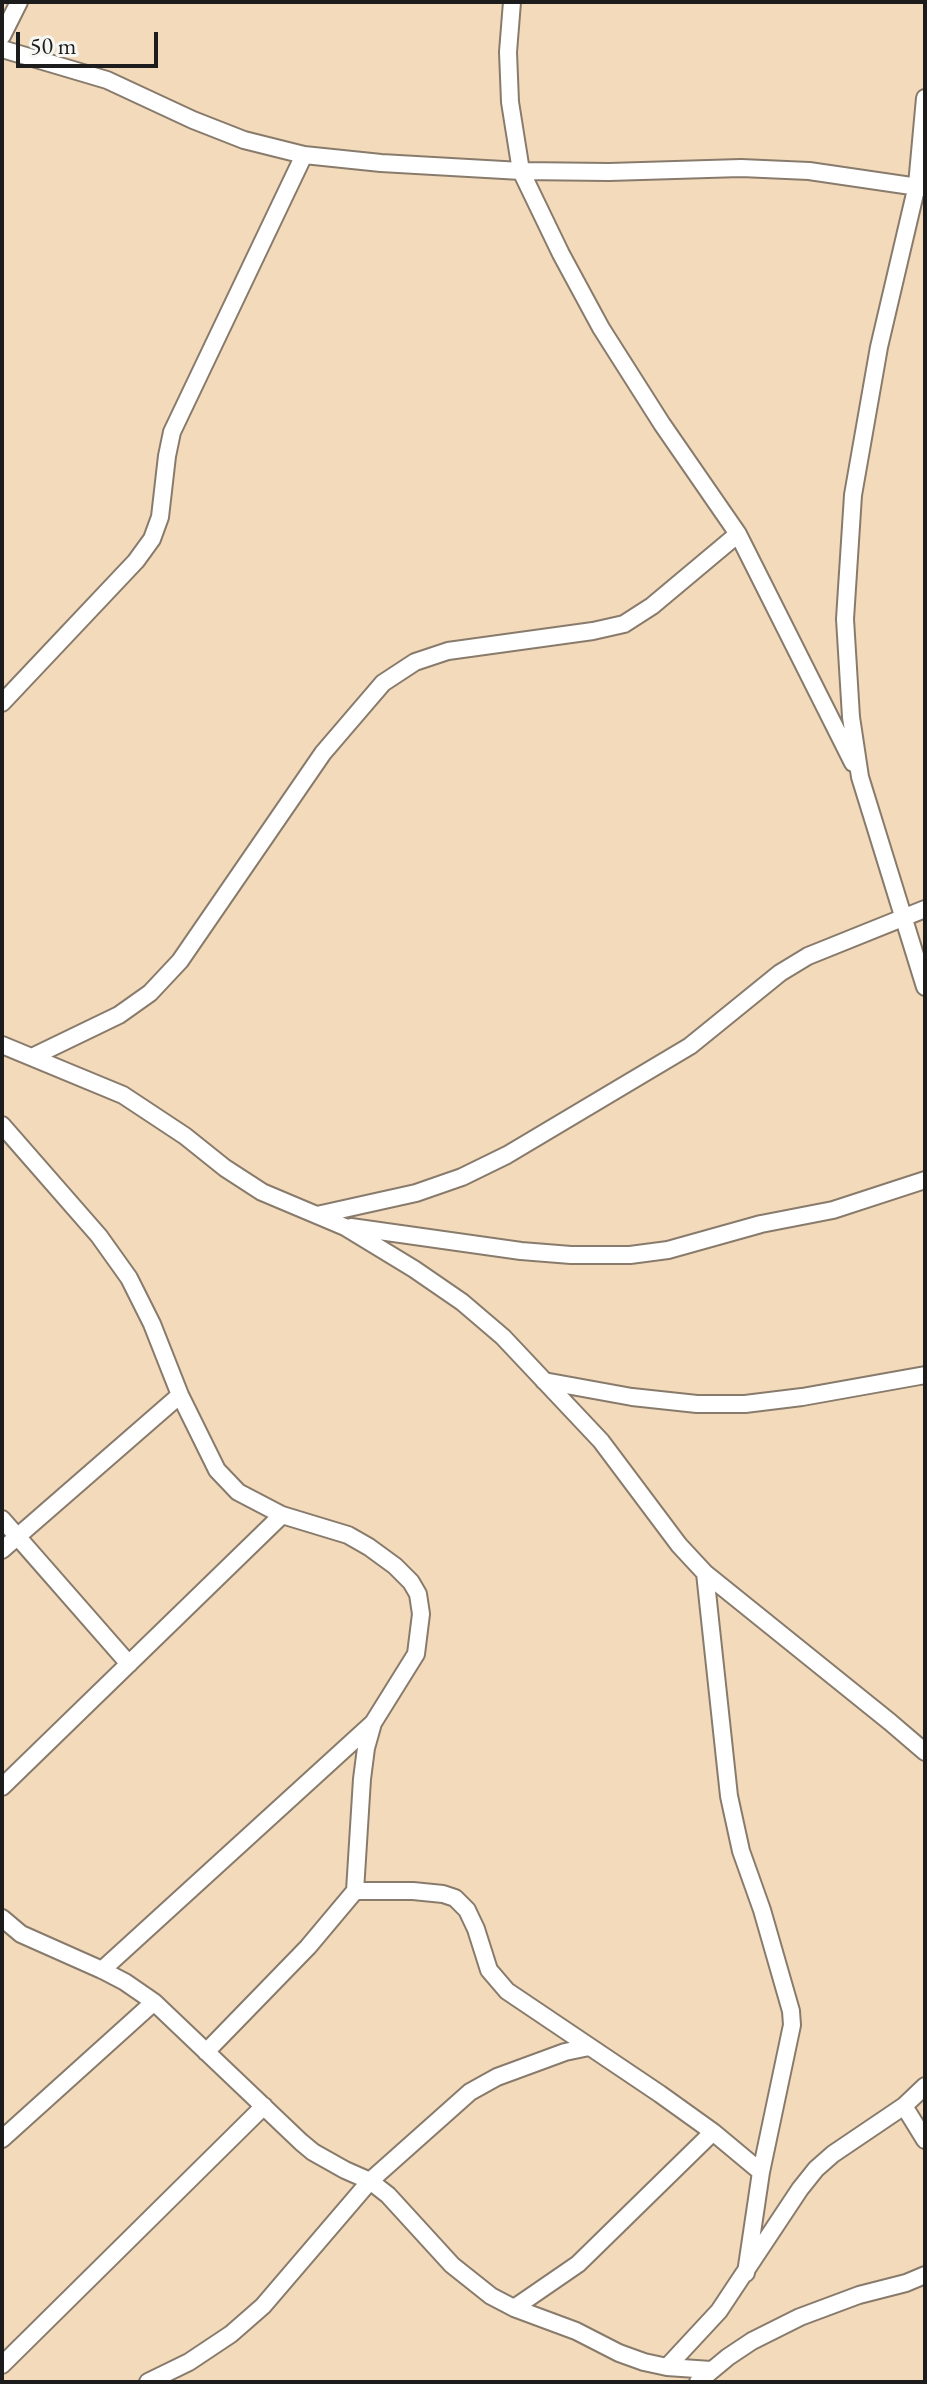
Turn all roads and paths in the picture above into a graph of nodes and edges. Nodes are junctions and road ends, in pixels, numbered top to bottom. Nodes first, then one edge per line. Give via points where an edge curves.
1 (19, 2) edge
2 (512, 2) edge
3 (2, 36) edge
4 (2, 49) edge
5 (925, 109) edge
6 (304, 155) junction
7 (521, 171) junction
8 (921, 187) edge
9 (738, 534) junction
10 (2, 703) edge
11 (860, 777) junction
12 (925, 909) edge
13 (903, 918) junction
14 (925, 987) edge
15 (2, 1045) edge
16 (32, 1057) junction
17 (2, 1125) edge
18 (925, 1180) edge
19 (317, 1215) junction
20 (345, 1227) junction
21 (925, 1375) edge
22 (544, 1381) junction
23 (180, 1395) junction
24 (282, 1515) junction
25 (2, 1519) edge
26 (17, 1538) junction
27 (2, 1550) edge
28 (705, 1573) junction
29 (129, 1664) junction
30 (373, 1723) junction
31 (925, 1752) edge
32 (2, 1787) edge
33 (355, 1891) junction
34 (2, 1918) edge
35 (102, 1970) junction
36 (154, 2002) junction
37 (589, 2047) junction
38 (206, 2052) junction
39 (925, 2086) edge
40 (264, 2106) junction
41 (904, 2106) junction
42 (713, 2132) junction
43 (2, 2139) edge
44 (925, 2140) edge
45 (761, 2172) junction
46 (370, 2181) junction
47 (746, 2273) junction
48 (925, 2275) edge
49 (514, 2308) junction
50 (2, 2365) edge
51 (667, 2367) junction
52 (704, 2376) edge
53 (148, 2382) edge

1 - 3 street
2 - 7 street via 510,102
4 - 6 street via 107,80 244,140
5 - 8 street
6 - 7 street
6 - 10 street via 172,432 152,539
7 - 8 street via 741,168 809,171
7 - 9 street via 601,328
8 - 11 street via 879,347 853,495 845,619
9 - 11 street
9 - 16 street via 624,624 448,651 415,662 383,683 323,753 180,961 150,993 119,1015
11 - 13 street
12 - 13 street
13 - 14 street
13 - 19 street via 808,956 690,1046 507,1155 416,1193
15 - 16 street
16 - 19 street via 123,1095 262,1192
17 - 23 street via 129,1278
18 - 20 street via 833,1210 630,1255 521,1251
19 - 20 street
20 - 22 street via 462,1302
21 - 22 street via 745,1404 632,1397
22 - 28 street via 601,1441
23 - 24 street via 217,1470 238,1492
23 - 26 street
24 - 29 street
24 - 30 street via 348,1535 369,1547 395,1566 418,1594 416,1654
25 - 26 street
26 - 27 street
26 - 29 street
28 - 31 street
28 - 45 street via 729,1796 791,2011
29 - 32 street
30 - 33 street via 362,1779
30 - 35 street
33 - 37 street via 413,1891 455,1898 467,1910 496,1981
33 - 38 street
34 - 35 street via 32,1939
35 - 36 street
36 - 38 street
36 - 43 street
37 - 42 street
37 - 46 street via 480,2085
38 - 40 street
39 - 41 street
40 - 46 street via 313,2152
40 - 50 street
41 - 44 street
41 - 47 street via 816,2169
42 - 45 street
42 - 49 street via 578,2264
45 - 47 street
46 - 49 street via 452,2265
46 - 53 street via 263,2306 189,2362
47 - 51 street
48 - 52 street via 800,2317 752,2341
49 - 51 street via 619,2353
51 - 52 street

